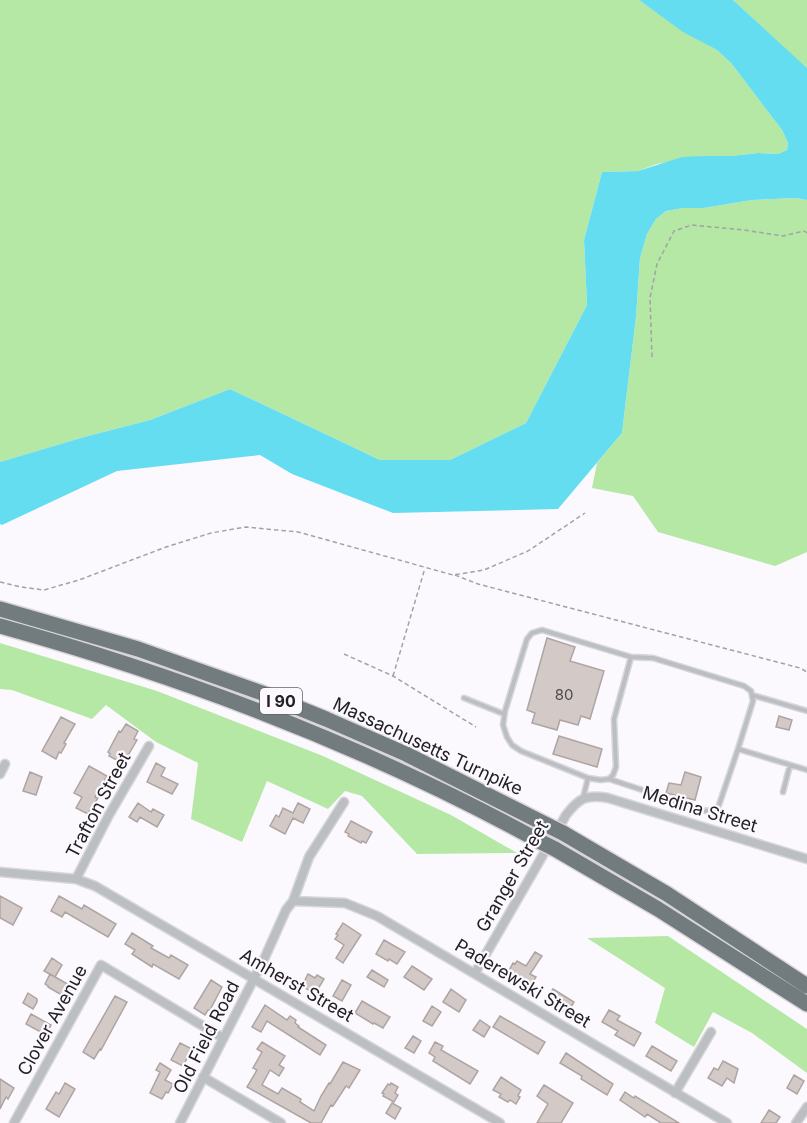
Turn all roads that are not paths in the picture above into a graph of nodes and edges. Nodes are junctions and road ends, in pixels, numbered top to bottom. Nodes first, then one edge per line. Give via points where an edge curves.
1 (0, 609) edge
2 (0, 626) edge
3 (632, 657) junction
4 (752, 695) junction
5 (464, 698) dead end
6 (807, 711) edge
7 (504, 714) junction
8 (149, 746) dead end
9 (738, 749) junction
10 (5, 764) dead end
11 (790, 765) junction
12 (807, 770) edge
13 (0, 774) edge
14 (588, 778) junction
15 (609, 779) junction
16 (783, 792) dead end
17 (582, 798) junction
18 (344, 802) dead end
19 (807, 859) edge
20 (0, 872) edge
21 (76, 879) junction
22 (293, 901) junction
23 (475, 973) junction
24 (253, 980) junction
25 (807, 986) edge
26 (807, 1004) edge
27 (711, 1032) dead end
28 (224, 1038) junction
29 (203, 1077) junction
30 (675, 1093) junction
31 (807, 1107) edge
32 (14, 1123) edge
33 (180, 1123) edge
34 (281, 1123) edge
35 (500, 1123) edge
36 (727, 1123) edge
37 (796, 1123) edge

1 - 25 highway, Massachusetts Turnpike / I 90, bridge via 138,649 262,693 406,754 563,833 667,894
2 - 26 highway, Massachusetts Turnpike / I 90 via 169,678 303,728 418,779 634,894
3 - 4 lane via 653,658 744,686
3 - 7 lane via 542,630 532,633
3 - 15 lane via 614,719 616,767
4 - 6 lane
4 - 9 lane
5 - 7 lane
7 - 14 lane via 503,725 512,745
8 - 21 street, Trafton Street
9 - 11 lane
9 - 15 lane via 716,809 706,811
10 - 13 street
11 - 12 lane
11 - 16 lane
14 - 15 lane
14 - 17 lane
17 - 19 street, Medina Street via 608,798
17 - 23 street, Granger Street via 566,815
18 - 22 street, Old Field Road via 309,858
20 - 21 street, Amherst Street
21 - 24 street, Amherst Street via 95,886
22 - 23 street, Paderewski Street via 345,903 377,916
22 - 24 street, Old Field Road
23 - 30 street, Paderewski Street
24 - 28 street, Old Field Road
24 - 35 street, Amherst Street
27 - 30 street
28 - 29 street, Old Field Road
28 - 32 street, Clover Avenue via 100,965
29 - 33 street, Old Field Road
29 - 34 street
30 - 36 street, Paderewski Street
31 - 37 street

